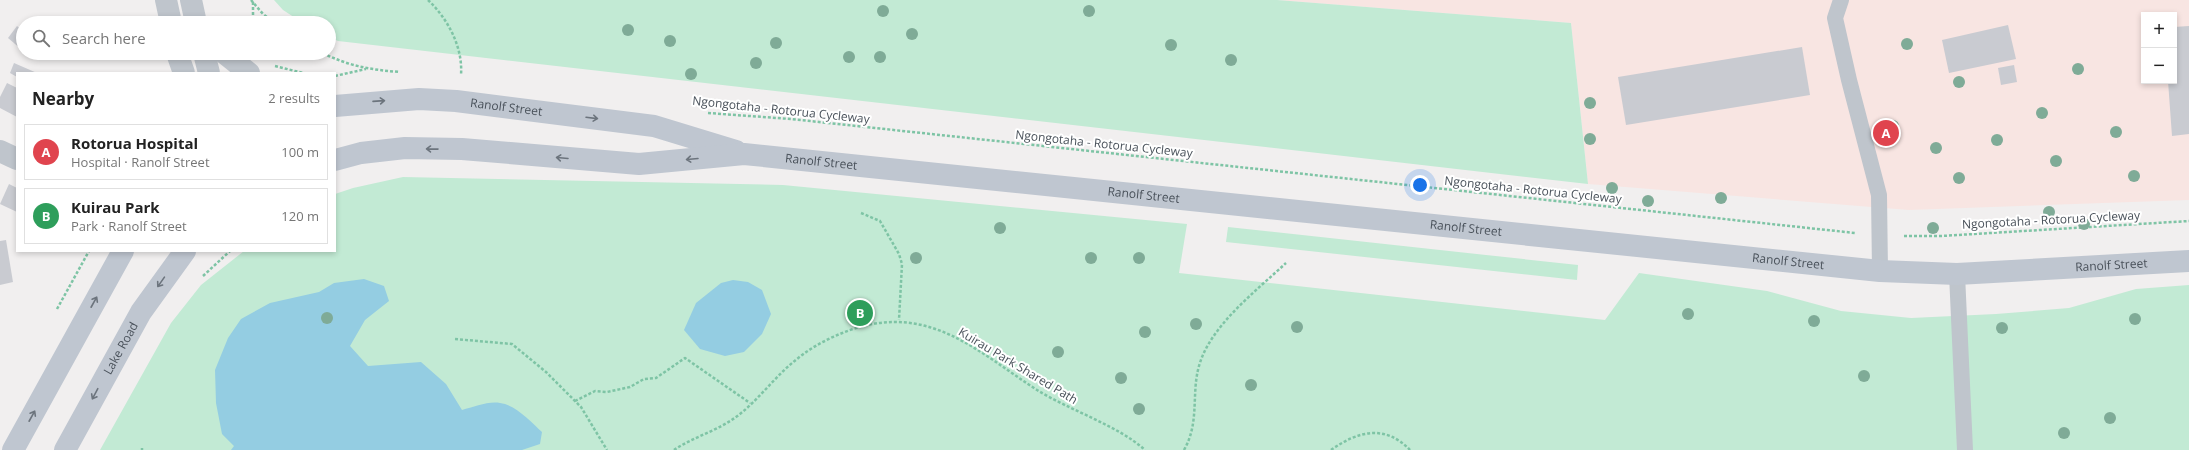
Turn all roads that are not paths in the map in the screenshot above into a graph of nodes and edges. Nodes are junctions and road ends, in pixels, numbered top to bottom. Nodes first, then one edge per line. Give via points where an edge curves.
1 (166, 0) edge
2 (1841, 0) edge
3 (169, 16) edge
4 (177, 60) edge
5 (179, 60) edge
6 (206, 60) edge
7 (233, 60) edge
8 (176, 72) edge
9 (184, 72) edge
10 (209, 72) edge
11 (248, 72) edge
12 (337, 104) edge
13 (0, 151) edge
14 (744, 154) junction
15 (16, 159) edge
16 (336, 160) edge
17 (123, 252) edge
18 (184, 252) edge
19 (2189, 261) edge
20 (1880, 271) junction
21 (1957, 274) junction
22 (13, 450) edge
23 (65, 450) edge
24 (1965, 450) edge

1 - 3 street
2 - 20 lane via 1835,18 1879,194
4 - 8 street
5 - 9 street
6 - 10 street
7 - 11 street
12 -> 14 main road, Ranolf Street via 419,99 456,101 654,126
13 - 15 street
14 -> 16 main road, Ranolf Street via 639,164 462,149 405,148 362,153
14 - 20 main road, Ranolf Street
22 -> 17 main road
18 -> 23 main road, Lake Road via 141,312
19 - 21 main road, Ranolf Street
20 - 21 main road, Ranolf Street
21 - 24 lane

